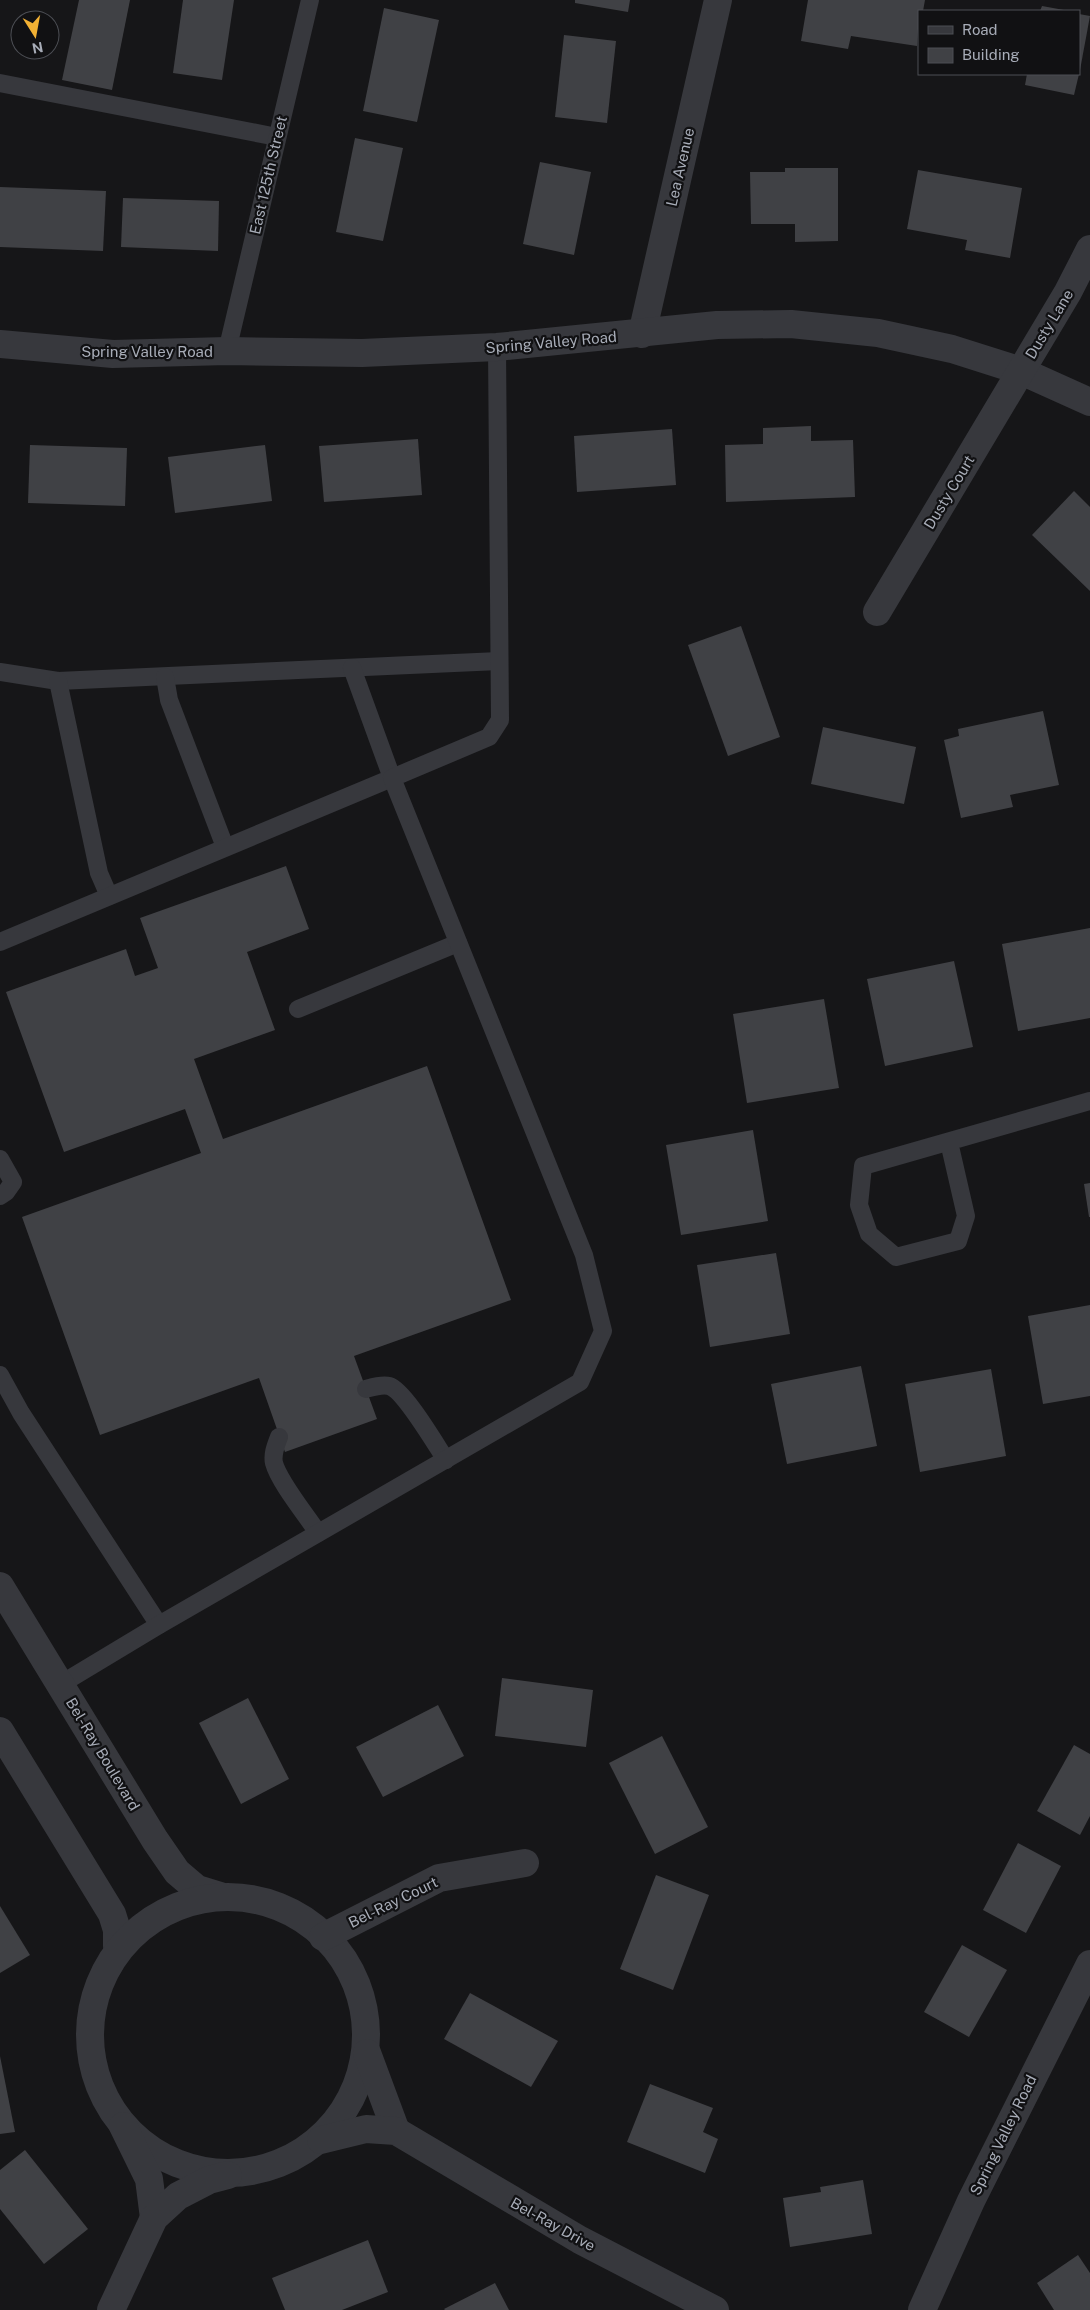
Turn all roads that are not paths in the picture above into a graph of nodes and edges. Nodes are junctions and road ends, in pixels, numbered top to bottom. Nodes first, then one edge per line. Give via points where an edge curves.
1 (310, 0) edge
2 (718, 0) edge
3 (0, 83) edge
4 (278, 137) junction
5 (1090, 249) edge
6 (642, 334) junction
7 (0, 344) edge
8 (497, 347) junction
9 (227, 351) junction
10 (1021, 372) junction
11 (1090, 402) edge
12 (877, 612) dead end
13 (499, 661) junction
14 (352, 668) junction
15 (0, 672) edge
16 (165, 677) junction
17 (58, 682) junction
18 (392, 778) junction
19 (226, 848) junction
20 (109, 896) junction
21 (0, 942) edge
22 (458, 943) junction
23 (298, 1009) dead end
24 (1090, 1101) edge
25 (949, 1142) junction
26 (0, 1159) edge
27 (0, 1196) edge
28 (0, 1375) edge
29 (366, 1389) dead end
30 (280, 1437) dead end
31 (446, 1460) junction
32 (318, 1533) junction
33 (0, 1586) edge
34 (159, 1625) junction
35 (61, 1684) junction
36 (0, 1731) edge
37 (525, 1863) dead end
38 (227, 1898) junction
39 (323, 1937) junction
40 (117, 1946) junction
41 (1090, 1964) edge
42 (367, 2053) junction
43 (120, 2120) junction
44 (396, 2131) junction
45 (321, 2140) junction
46 (231, 2174) junction
47 (154, 2218) junction
48 (111, 2310) edge
49 (715, 2310) edge
50 (922, 2310) edge

1 - 4 lane, East 125th Street
2 - 6 street, Lea Avenue
3 - 4 lane
4 - 9 lane, East 125th Street
5 - 10 street, Dusty Lane
6 - 8 street, Spring Valley Road
6 - 10 street, Spring Valley Road via 717,325 792,324 878,333 942,347
7 - 9 street, Spring Valley Road via 113,354
8 - 9 street, Spring Valley Road via 362,353
8 - 13 lane
10 - 11 street, Spring Valley Road
10 - 12 street, Dusty Court
13 - 14 lane
13 - 18 lane via 500,720 489,737
14 - 16 lane
14 - 18 lane
15 - 17 lane
16 - 17 lane
16 - 19 lane via 169,700
17 - 20 lane via 99,873
18 - 19 lane
18 - 22 lane
19 - 20 lane
20 - 21 lane
22 - 23 lane
22 - 31 lane via 584,1254 603,1330 580,1382
24 - 25 lane
25 - 25 lane via 863,1166 859,1205 869,1234 896,1257 958,1241 966,1216
26 - 27 lane via 13,1182
28 - 34 lane
29 - 31 lane via 390,1386 403,1397
30 - 32 lane via 274,1449 274,1463
31 - 32 lane
32 - 34 lane
33 - 35 street, Bel-Ray Boulevard
34 - 35 lane
35 - 38 street, Bel-Ray Boulevard via 177,1872 197,1889
36 - 40 street via 112,1914
37 - 39 street, Bel-Ray Court via 439,1878
38 - 39 street, Bel-Ray Boulevard via 263,1903 298,1918
38 - 40 street, Bel-Ray Boulevard via 202,1899 168,1909 138,1925
39 - 42 street, Bel-Ray Boulevard via 346,1964 362,1998 368,2033
40 - 43 street, Bel-Ray Boulevard via 96,1984 88,2020 90,2056 101,2090
41 - 50 street, Spring Valley Road via 971,2201
42 - 44 street
42 - 45 street, Bel-Ray Boulevard via 358,2088 341,2119
43 - 46 street, Bel-Ray Boulevard via 170,2158 198,2169
43 - 47 street via 148,2179
44 - 45 street via 366,2129
44 - 49 street, Bel-Ray Drive via 580,2240
45 - 46 street, Bel-Ray Boulevard via 297,2157 268,2169
46 - 47 street via 209,2180 178,2196
47 - 48 street

